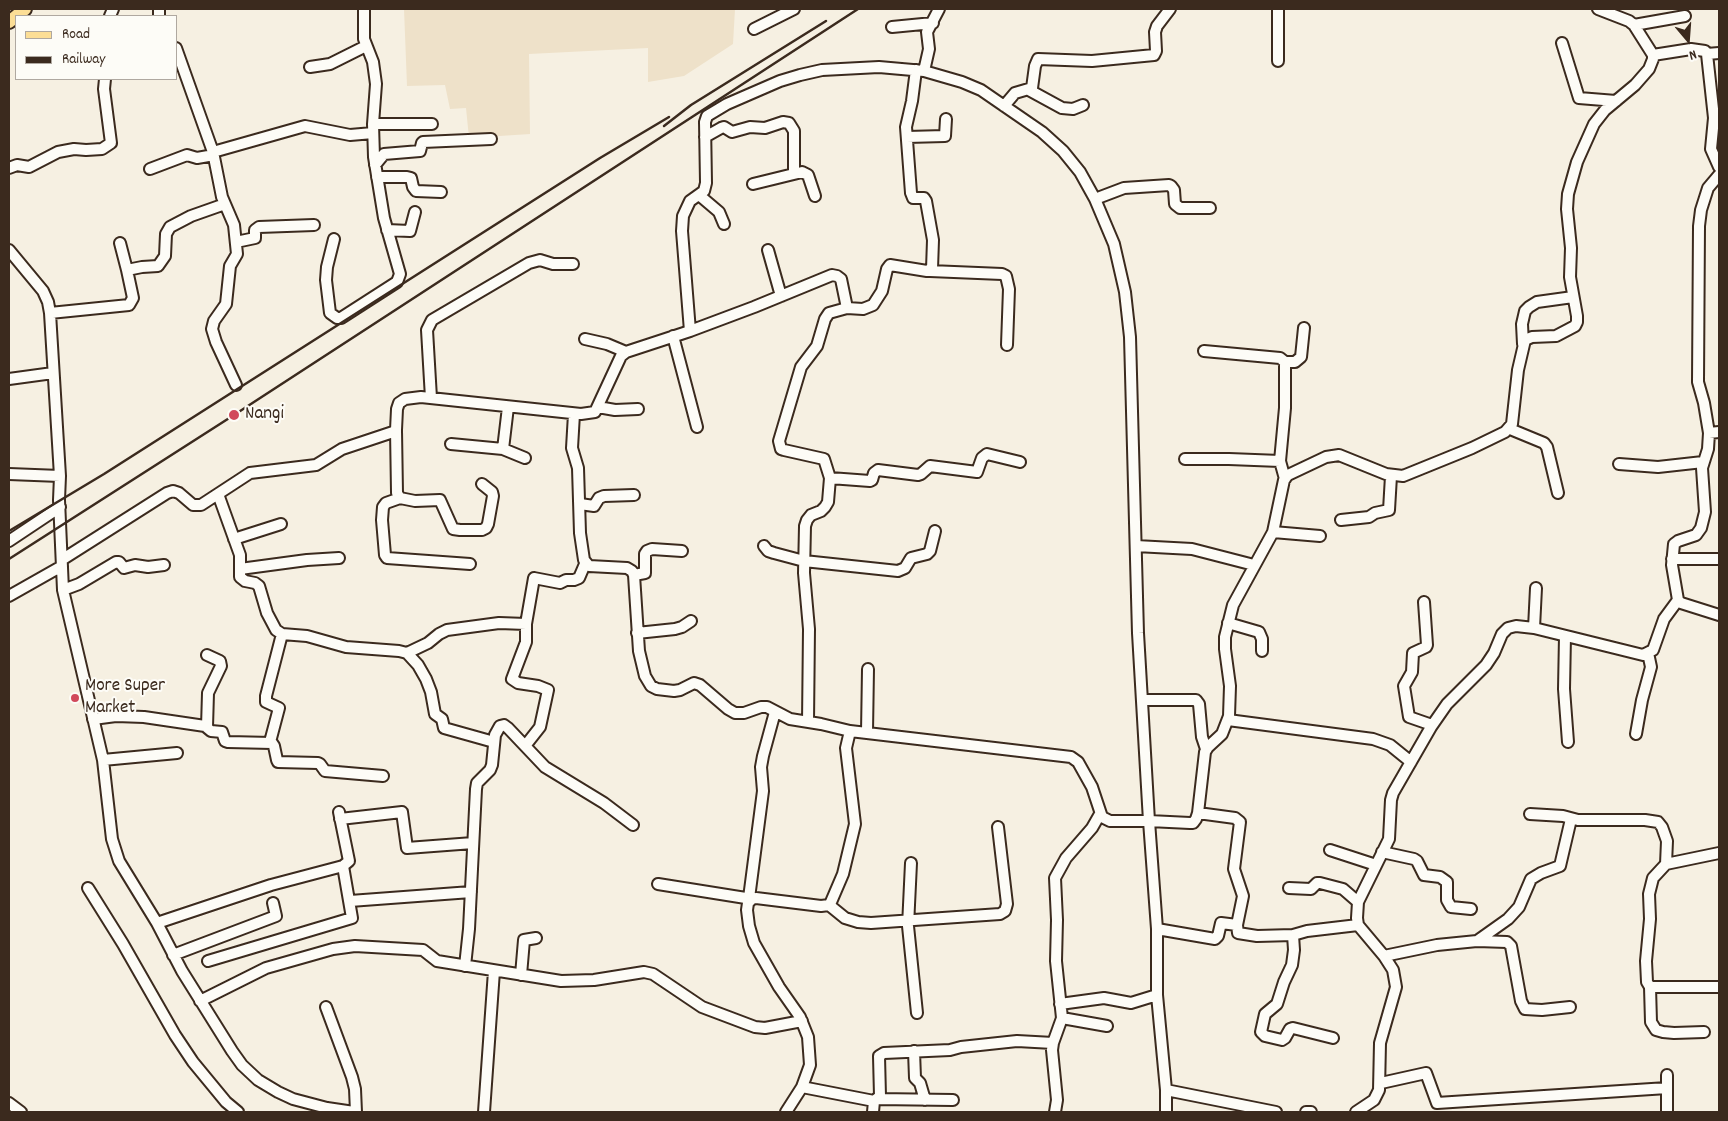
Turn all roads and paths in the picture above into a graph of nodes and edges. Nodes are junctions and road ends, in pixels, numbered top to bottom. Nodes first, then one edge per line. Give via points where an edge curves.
1 (364, 9) edge
2 (794, 9) edge
3 (939, 9) edge
4 (1170, 9) edge
5 (1278, 9) edge
6 (1598, 9) edge
7 (779, 13) edge
8 (1685, 16) dead end
9 (933, 23) junction
10 (1634, 25) junction
11 (892, 27) dead end
12 (754, 29) dead end
13 (1562, 43) dead end
14 (366, 46) junction
15 (1719, 53) edge
16 (178, 54) edge
17 (1707, 54) junction
18 (1653, 56) junction
19 (1278, 61) dead end
20 (310, 67) dead end
21 (920, 71) junction
22 (105, 80) edge
23 (1029, 90) junction
24 (1616, 101) junction
25 (1083, 105) dead end
26 (1004, 106) junction
27 (946, 119) dead end
28 (432, 124) dead end
29 (373, 128) junction
30 (705, 137) junction
31 (906, 137) junction
32 (491, 139) dead end
33 (213, 153) junction
34 (375, 165) junction
35 (1719, 167) edge
36 (9, 168) edge
37 (150, 169) dead end
38 (794, 172) junction
39 (1719, 175) edge
40 (377, 177) junction
41 (752, 184) dead end
42 (441, 192) dead end
43 (699, 196) junction
44 (815, 196) dead end
45 (1095, 199) junction
46 (225, 204) junction
47 (1210, 208) dead end
48 (415, 212) dead end
49 (724, 224) dead end
50 (314, 225) dead end
51 (387, 230) junction
52 (334, 239) dead end
53 (236, 242) junction
54 (120, 243) dead end
55 (9, 250) edge
56 (768, 250) dead end
57 (573, 264) dead end
58 (127, 270) junction
59 (930, 271) junction
60 (781, 296) junction
61 (1573, 297) junction
62 (847, 308) junction
63 (50, 313) junction
64 (1304, 328) dead end
65 (690, 331) junction
66 (673, 336) junction
67 (585, 339) dead end
68 (1523, 344) junction
69 (1007, 345) dead end
70 (1204, 351) dead end
71 (626, 352) junction
72 (1285, 362) junction
73 (53, 373) junction
74 (9, 379) edge
75 (236, 384) dead end
76 (431, 398) junction
77 (508, 407) junction
78 (598, 407) junction
79 (638, 408) dead end
80 (574, 414) junction
81 (697, 427) dead end
82 (1510, 429) junction
83 (396, 430) junction
84 (1714, 433) edge
85 (451, 444) dead end
86 (503, 449) junction
87 (525, 458) dead end
88 (1185, 459) dead end
89 (1280, 461) junction
90 (1020, 462) dead end
91 (1703, 462) junction
92 (1619, 464) dead end
93 (9, 474) edge
94 (60, 476) junction
95 (1391, 476) junction
96 (830, 478) junction
97 (1285, 478) junction
98 (482, 484) dead end
99 (218, 494) junction
100 (1558, 494) dead end
101 (634, 495) dead end
102 (400, 498) junction
103 (580, 504) junction
104 (60, 507) junction
105 (1341, 520) dead end
106 (281, 524) dead end
107 (934, 531) dead end
108 (1273, 532) junction
109 (1320, 536) dead end
110 (234, 539) junction
111 (9, 541) edge
112 (764, 546) dead end
113 (1136, 546) junction
114 (682, 551) dead end
115 (339, 558) dead end
116 (1672, 559) junction
117 (1719, 559) edge
118 (804, 561) junction
119 (62, 562) junction
120 (470, 564) dead end
121 (585, 564) junction
122 (1254, 564) junction
123 (164, 565) dead end
124 (240, 569) junction
125 (634, 576) junction
126 (1536, 588) dead end
127 (64, 590) junction
128 (9, 596) edge
129 (1678, 600) junction
130 (1424, 602) dead end
131 (1719, 615) edge
132 (690, 621) dead end
133 (1228, 623) junction
134 (526, 624) junction
135 (1534, 628) junction
136 (637, 633) junction
137 (282, 634) junction
138 (1565, 636) junction
139 (1262, 651) dead end
140 (407, 653) junction
141 (1648, 653) junction
142 (207, 655) dead end
143 (868, 669) dead end
144 (1142, 700) junction
145 (775, 712) junction
146 (93, 720) junction
147 (1228, 720) junction
148 (808, 722) junction
149 (1432, 725) junction
150 (207, 727) junction
151 (850, 731) junction
152 (867, 732) junction
153 (1636, 734) dead end
154 (270, 742) junction
155 (494, 742) junction
156 (1568, 742) dead end
157 (526, 746) junction
158 (1206, 750) junction
159 (178, 752) dead end
160 (102, 760) junction
161 (1411, 762) junction
162 (383, 776) dead end
163 (1198, 813) junction
164 (1100, 814) junction
165 (1530, 814) dead end
166 (1571, 819) junction
167 (1149, 821) junction
168 (633, 825) dead end
169 (998, 827) dead end
170 (473, 843) junction
171 (1330, 850) dead end
172 (1382, 852) junction
173 (1719, 853) edge
174 (911, 863) dead end
175 (1376, 864) junction
176 (1666, 864) junction
177 (343, 866) junction
178 (658, 884) dead end
179 (88, 888) dead end
180 (1289, 888) dead end
181 (471, 892) junction
182 (751, 898) junction
183 (350, 901) junction
184 (1358, 902) junction
185 (273, 903) dead end
186 (829, 905) junction
187 (1471, 909) dead end
188 (908, 920) junction
189 (157, 923) junction
190 (1237, 925) junction
191 (1358, 925) junction
192 (1157, 929) junction
193 (1293, 935) junction
194 (536, 938) dead end
195 (1477, 941) junction
196 (173, 955) junction
197 (1384, 956) junction
198 (208, 962) dead end
199 (465, 966) junction
200 (494, 971) junction
201 (520, 975) junction
202 (1719, 986) edge
203 (1650, 987) junction
204 (1157, 995) junction
205 (200, 1000) junction
206 (1060, 1004) junction
207 (326, 1007) dead end
208 (1570, 1008) dead end
209 (917, 1013) dead end
210 (1062, 1018) junction
211 (802, 1021) junction
212 (1107, 1026) dead end
213 (1704, 1032) dead end
214 (1333, 1038) dead end
215 (1052, 1043) junction
216 (914, 1051) junction
217 (1667, 1075) dead end
218 (1380, 1083) junction
219 (802, 1087) junction
220 (1667, 1088) junction
221 (1166, 1090) junction
222 (875, 1100) junction
223 (925, 1100) junction
224 (953, 1100) dead end
225 (9, 1103) edge
226 (327, 1110) edge
227 (234, 1111) edge
228 (22, 1112) edge
229 (355, 1112) edge
230 (484, 1112) edge
231 (786, 1112) edge
232 (873, 1112) edge
233 (1055, 1112) edge
234 (1166, 1112) edge
235 (1276, 1112) edge
236 (1306, 1112) edge
237 (1310, 1112) edge
238 (1356, 1112) edge
239 (1668, 1112) edge

1 - 14 street
2 - 7 street
3 - 9 street
4 - 23 street via 1157,26 1154,55 1092,61 1041,58 1036,62
5 - 19 street
6 - 10 street
7 - 12 street
8 - 10 street
9 - 11 street
9 - 21 street via 927,36 929,49
10 - 18 street
13 - 24 street via 1579,98
14 - 20 street via 330,64
14 - 29 street via 373,62 376,84
15 - 17 street
16 - 33 street
17 - 18 street via 1691,49
17 - 35 street via 1714,118 1710,149
18 - 24 street via 1649,69
21 - 26 street via 962,82
21 - 30 street via 879,67 822,70 780,81 715,110 705,122
21 - 31 street
22 - 36 street via 111,143 102,149 58,152 29,167 17,165
23 - 25 street via 1062,108 1073,109
23 - 26 street via 1015,93
24 - 61 street via 1590,131 1568,194
26 - 45 street via 1063,151
27 - 31 street via 945,136
28 - 29 street
29 - 33 street via 350,135 306,126
29 - 34 street
30 - 38 street via 724,127 732,132 789,123 794,131
30 - 43 street via 706,183
31 - 59 street via 912,196 925,199 932,227
32 - 34 street via 423,142 418,152 384,154
33 - 37 street via 198,158 187,155
33 - 46 street
34 - 40 street
38 - 41 street
38 - 44 street via 808,175
39 - 84 street via 1708,188 1699,226 1698,382
40 - 42 street via 407,177 411,178 416,191
40 - 51 street
43 - 49 street via 719,212
43 - 65 street via 690,201 682,224
45 - 47 street via 1124,188 1169,185 1173,187 1174,202 1180,208
45 - 113 street via 1114,244 1125,292 1133,400
46 - 53 street via 234,225
46 - 58 street via 170,227 166,234 165,256 158,266
48 - 51 street via 410,231
50 - 53 street via 258,227 255,238
51 - 52 street via 400,278 340,318 330,313 326,280
53 - 75 street via 237,254 230,266 226,302 212,329
54 - 58 street
55 - 63 street via 43,291
56 - 60 street
57 - 76 street via 540,260 529,263 432,320 427,330
58 - 63 street via 133,298 128,305
59 - 62 street via 890,265 882,291 873,305 863,309
59 - 69 street via 1006,276 1009,289
60 - 62 street via 832,274 841,279
60 - 65 street
61 - 68 street via 1537,302 1529,307 1522,324
61 - 68 street via 1577,316 1575,326 1556,336 1528,338
62 - 96 street via 829,312 817,346 801,367 779,441 781,449 824,459
63 - 73 street
64 - 72 street via 1301,357 1295,362
65 - 66 street
66 - 71 street
66 - 81 street
67 - 71 street
68 - 82 street
70 - 72 street via 1280,358
71 - 78 street via 621,356
72 - 89 street
73 - 74 street
73 - 94 street
76 - 77 street
76 - 83 street via 405,399 399,403
77 - 80 street
77 - 86 street
78 - 79 street via 615,410
78 - 80 street via 595,412
80 - 103 street via 571,440 578,468
82 - 95 street via 1431,465 1403,476
82 - 100 street via 1547,447
83 - 99 street via 342,448 316,466 250,473
83 - 102 street via 397,494
84 - 91 street
85 - 86 street
86 - 87 street
88 - 89 street
89 - 97 street
90 - 96 street via 987,454 977,472 930,466 918,475 878,470 872,480
91 - 92 street via 1658,467
91 - 116 street via 1706,505 1701,528 1696,535 1674,544
93 - 94 street
94 - 104 street
95 - 97 street via 1344,456 1333,455
95 - 105 street via 1389,510 1369,517
96 - 118 street via 828,502 821,511 811,515 805,526
97 - 108 street
98 - 102 street via 493,496 488,524 482,530 453,528 440,500
99 - 110 street
99 - 119 street via 197,506 179,493 167,493
101 - 103 street via 604,496 594,506
102 - 120 street via 382,507 387,558
103 - 121 street
104 - 111 street
104 - 119 street
106 - 110 street
107 - 118 street via 930,551 911,558 902,571
108 - 109 street
108 - 122 street
110 - 124 street via 241,560
112 - 118 street via 774,554
113 - 122 street via 1192,549
113 - 144 street
114 - 125 street via 647,551 645,572
115 - 124 street
116 - 117 street
116 - 129 street
118 - 148 street via 809,629
119 - 127 street
119 - 128 street
121 - 125 street via 627,568
121 - 134 street via 579,578 574,580 560,583 534,578
122 - 133 street via 1236,596
123 - 127 street via 124,568 116,562
124 - 137 street via 243,580 260,586 269,618
125 - 136 street
126 - 135 street
127 - 146 street
129 - 131 street
129 - 141 street via 1664,619 1655,646
130 - 149 street via 1427,645 1413,653 1412,672 1404,686 1409,716
132 - 136 street via 675,629
133 - 139 street via 1260,632
133 - 147 street via 1225,649 1230,686
134 - 140 street via 499,623 447,630
134 - 157 street via 526,642 512,679 548,690 540,727
135 - 138 street
135 - 149 street via 1511,627 1504,631 1490,660
136 - 145 street via 645,676 651,686 674,691 694,683 735,713 744,714 761,707
137 - 140 street via 307,636 346,647
137 - 154 street via 266,696 266,702 279,708
138 - 141 street via 1637,654
138 - 156 street
140 - 155 street via 426,679 435,714 442,720 444,728
141 - 153 street via 1651,667
142 - 150 street via 220,661 221,666 208,693
143 - 152 street
144 - 158 street via 1196,700
144 - 167 street
145 - 148 street
145 - 182 street via 763,756 763,791
146 - 150 street via 116,716 144,717
146 - 160 street
147 - 158 street via 1222,734
147 - 161 street via 1372,739 1390,745
148 - 151 street
149 - 161 street
150 - 154 street via 211,731 222,732 228,742
151 - 152 street
151 - 186 street via 846,748 855,824 843,874
152 - 164 street via 1071,757 1078,762 1092,787
154 - 162 street via 274,744 278,762 318,763 325,771
155 - 157 street via 497,729 504,725
155 - 170 street via 490,770 477,783
157 - 168 street via 545,767
158 - 163 street
159 - 160 street
160 - 189 street via 112,839 119,861
161 - 172 street via 1393,793 1390,834
163 - 167 street via 1193,823
163 - 190 street via 1235,818 1240,822 1235,873 1243,896
164 - 167 street via 1110,821
164 - 206 street via 1066,858 1055,878
165 - 166 street
166 - 176 street via 1658,822 1667,840
166 - 195 street via 1560,866 1531,879 1514,914
167 - 192 street
169 - 188 street via 1007,904 1005,911 992,915
170 - 177 street via 407,848 402,812 339,816 349,861
170 - 181 street
171 - 175 street
172 - 175 street
172 - 187 street via 1414,859 1422,873 1447,882 1450,907
173 - 176 street
174 - 188 street
175 - 184 street
176 - 203 street via 1657,871 1650,887 1646,961
177 - 183 street
177 - 189 street via 271,885
178 - 182 street
179 - 227 street via 175,1035
180 - 184 street via 1311,889 1320,883 1343,889
181 - 183 street
181 - 199 street
182 - 186 street
182 - 211 street via 747,910 754,943
183 - 198 street via 352,918
184 - 191 street
185 - 196 street via 276,916
186 - 188 street via 845,918 858,922
188 - 209 street
189 - 196 street
190 - 192 street via 1221,923 1215,939
190 - 193 street via 1240,933
191 - 193 street
191 - 197 street
192 - 204 street
193 - 214 street via 1292,965 1277,1004 1265,1014 1262,1032 1280,1040 1293,1028
194 - 201 street via 524,940
195 - 197 street
195 - 208 street via 1507,942 1512,946 1525,1009
196 - 205 street
197 - 218 street via 1393,970 1396,986 1380,1043
199 - 200 street
199 - 205 street via 434,959 423,950 355,946 266,968
200 - 201 street
200 - 230 street
201 - 211 street via 578,982 644,972 653,974 702,1007 755,1027
202 - 203 street
203 - 213 street via 1650,1022 1656,1030
204 - 206 street via 1131,1003 1104,998
204 - 221 street
205 - 226 street via 242,1065 258,1080 294,1099
206 - 210 street
207 - 229 street via 352,1077
210 - 212 street
210 - 215 street
211 - 219 street via 808,1037 810,1065
215 - 216 street via 1017,1041
215 - 233 street via 1057,1100
216 - 222 street via 879,1056 880,1093
216 - 223 street via 915,1078
217 - 220 street
218 - 220 street via 1426,1073 1437,1103
218 - 238 street via 1374,1100
219 - 222 street
219 - 231 street
220 - 239 street
221 - 234 street
221 - 235 street
222 - 223 street
222 - 232 street
223 - 224 street
225 - 228 street
226 - 229 street
236 - 237 street

